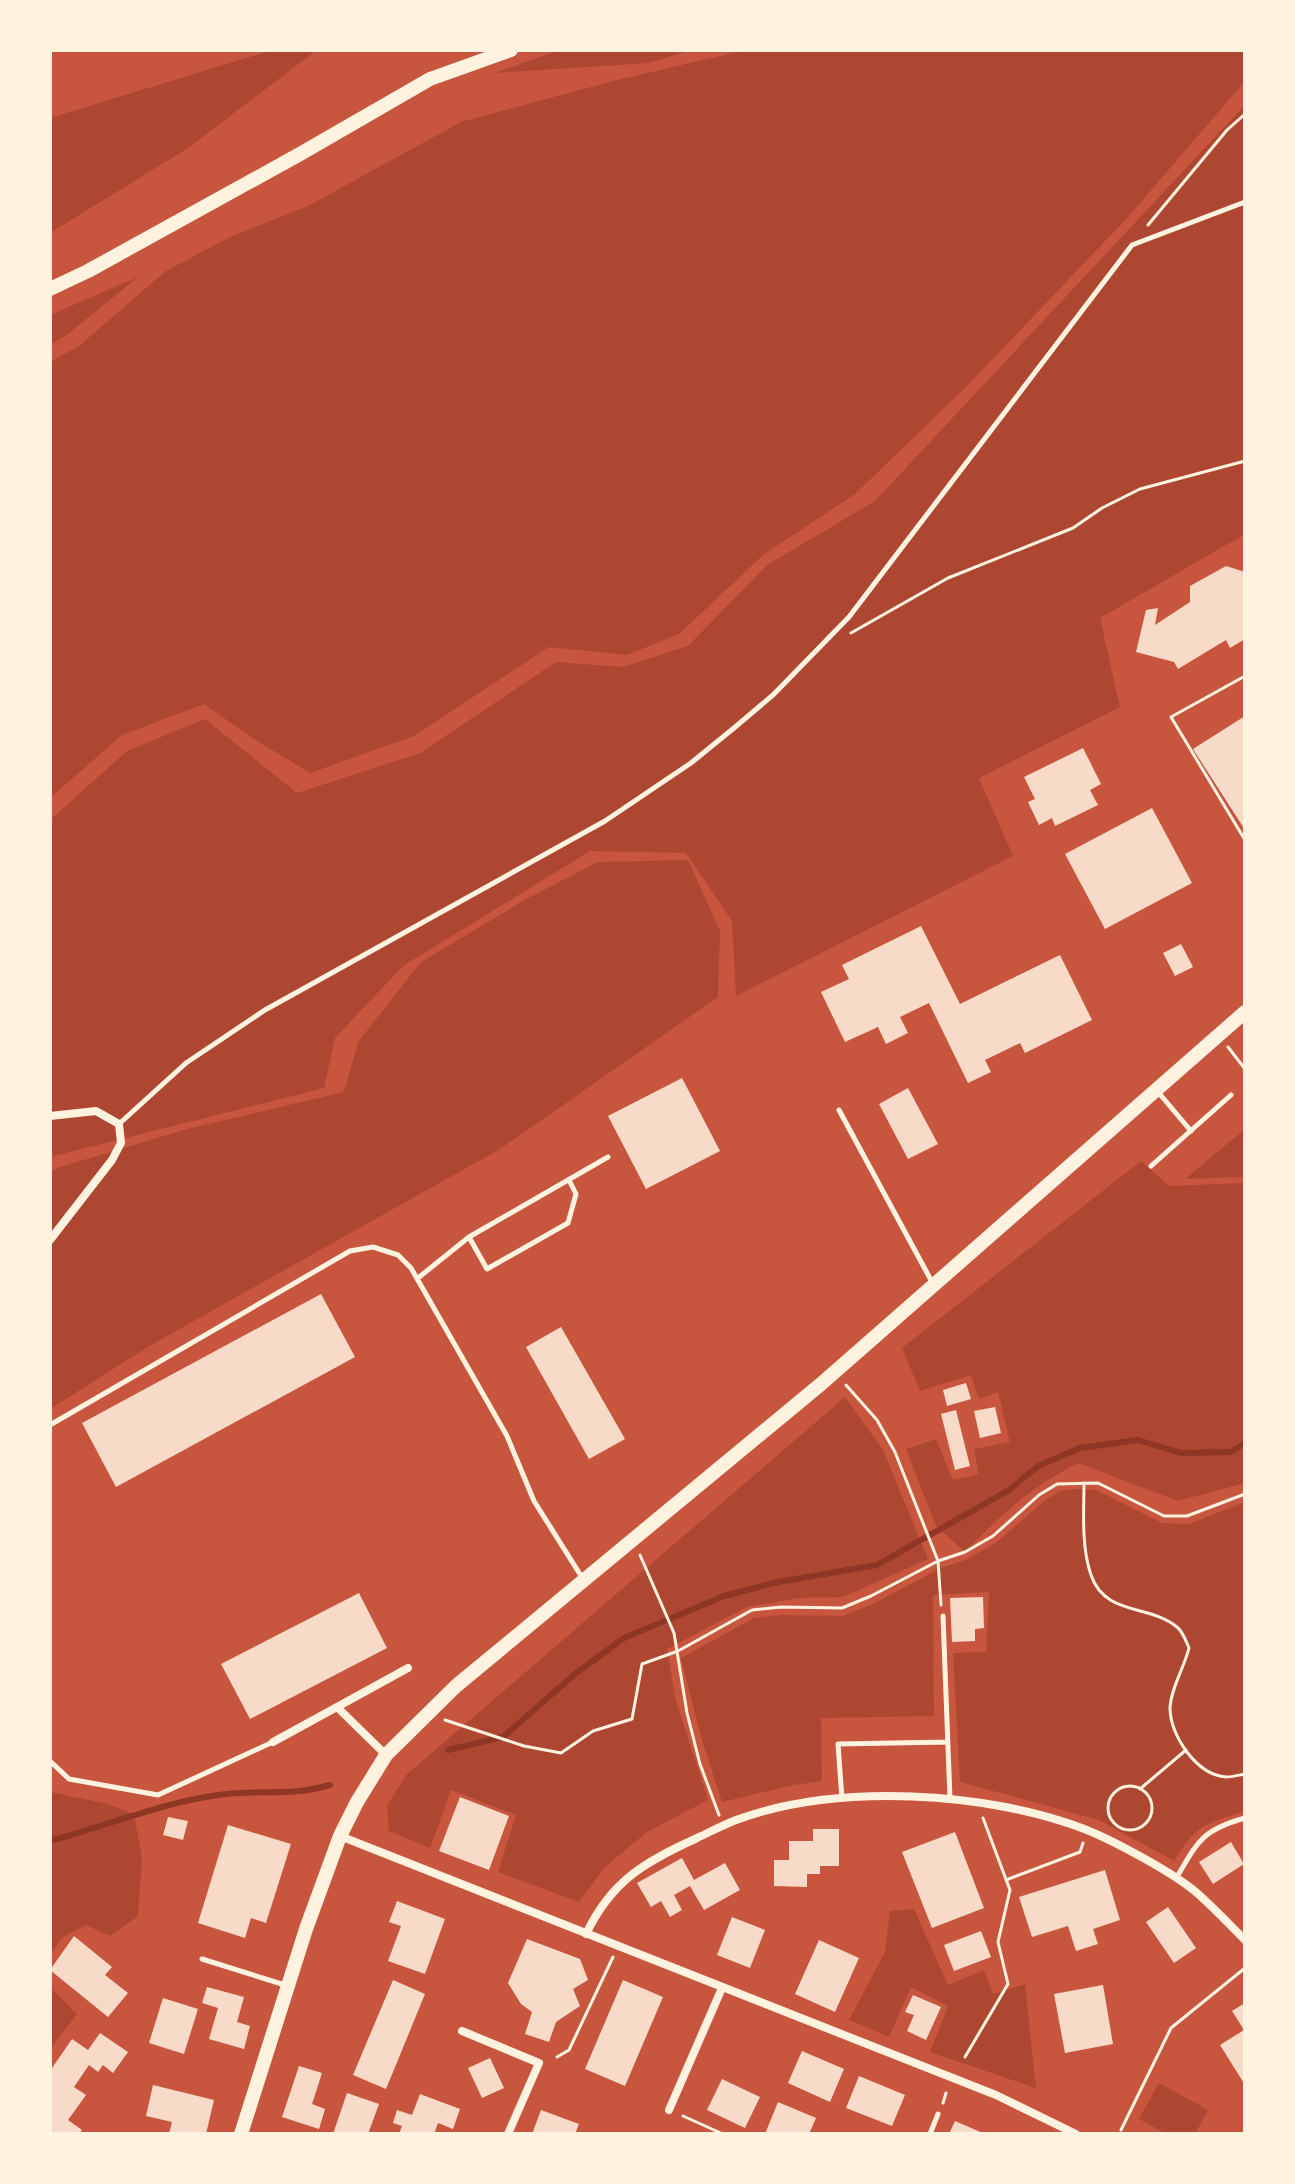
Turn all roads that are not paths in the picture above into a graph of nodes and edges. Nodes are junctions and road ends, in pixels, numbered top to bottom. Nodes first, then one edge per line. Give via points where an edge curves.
1 (511, 50) edge
2 (1245, 202) edge
3 (50, 289) edge
4 (1245, 1012) edge
5 (1156, 1090) junction
6 (1231, 1095) dead end
7 (839, 1110) dead end
8 (50, 1116) edge
9 (119, 1124) junction
10 (1191, 1131) junction
11 (608, 1157) dead end
12 (1151, 1166) dead end
13 (569, 1180) junction
14 (469, 1237) junction
15 (50, 1240) edge
16 (418, 1278) junction
17 (933, 1285) junction
18 (50, 1425) edge
19 (583, 1579) junction
20 (943, 1616) road end
21 (408, 1668) dead end
22 (337, 1707) junction
23 (273, 1742) joint
24 (948, 1742) junction
25 (386, 1755) junction
26 (50, 1761) edge
27 (842, 1799) junction
28 (950, 1799) junction
29 (1245, 1818) edge
30 (340, 1836) junction
31 (1176, 1880) junction
32 (586, 1934) junction
33 (1245, 1940) edge
34 (202, 1959) dead end
35 (288, 1986) junction
36 (722, 1988) junction
37 (462, 2031) dead end
38 (669, 2110) road end
39 (938, 2114) dead end
40 (241, 2134) edge
41 (508, 2134) edge
42 (930, 2134) edge
43 (1076, 2134) edge

1 - 3 street via 430,79
2 - 9 lane via 1132,245 849,617 773,695 691,763 605,821 265,1010 186,1063
4 - 5 street
5 - 10 lane
5 - 17 street
6 - 10 lane
7 - 17 lane
8 - 9 street via 96,1111
9 - 15 street via 121,1143 112,1160
10 - 12 lane
11 - 13 lane
13 - 14 lane
13 - 14 lane via 576,1194 568,1223 487,1269
14 - 16 lane
16 - 18 lane via 398,1255 373,1247 350,1251
16 - 19 lane via 507,1436 534,1501
17 - 19 street
19 - 25 street via 425,1714
20 - 24 lane
21 - 22 street
22 - 23 street
22 - 25 street
23 - 26 lane via 158,1795 69,1779
24 - 27 lane via 838,1744
24 - 28 lane
25 - 30 street
27 - 28 street
27 - 32 street via 780,1807 681,1845 615,1887
28 - 31 street via 1027,1812 1087,1830
29 - 31 lane via 1211,1830
30 - 32 street
30 - 35 street
31 - 33 street via 1195,1891
32 - 36 street
34 - 35 lane
35 - 40 street
36 - 38 street
36 - 43 street via 996,2095
37 - 41 street via 539,2063
39 - 42 lane

